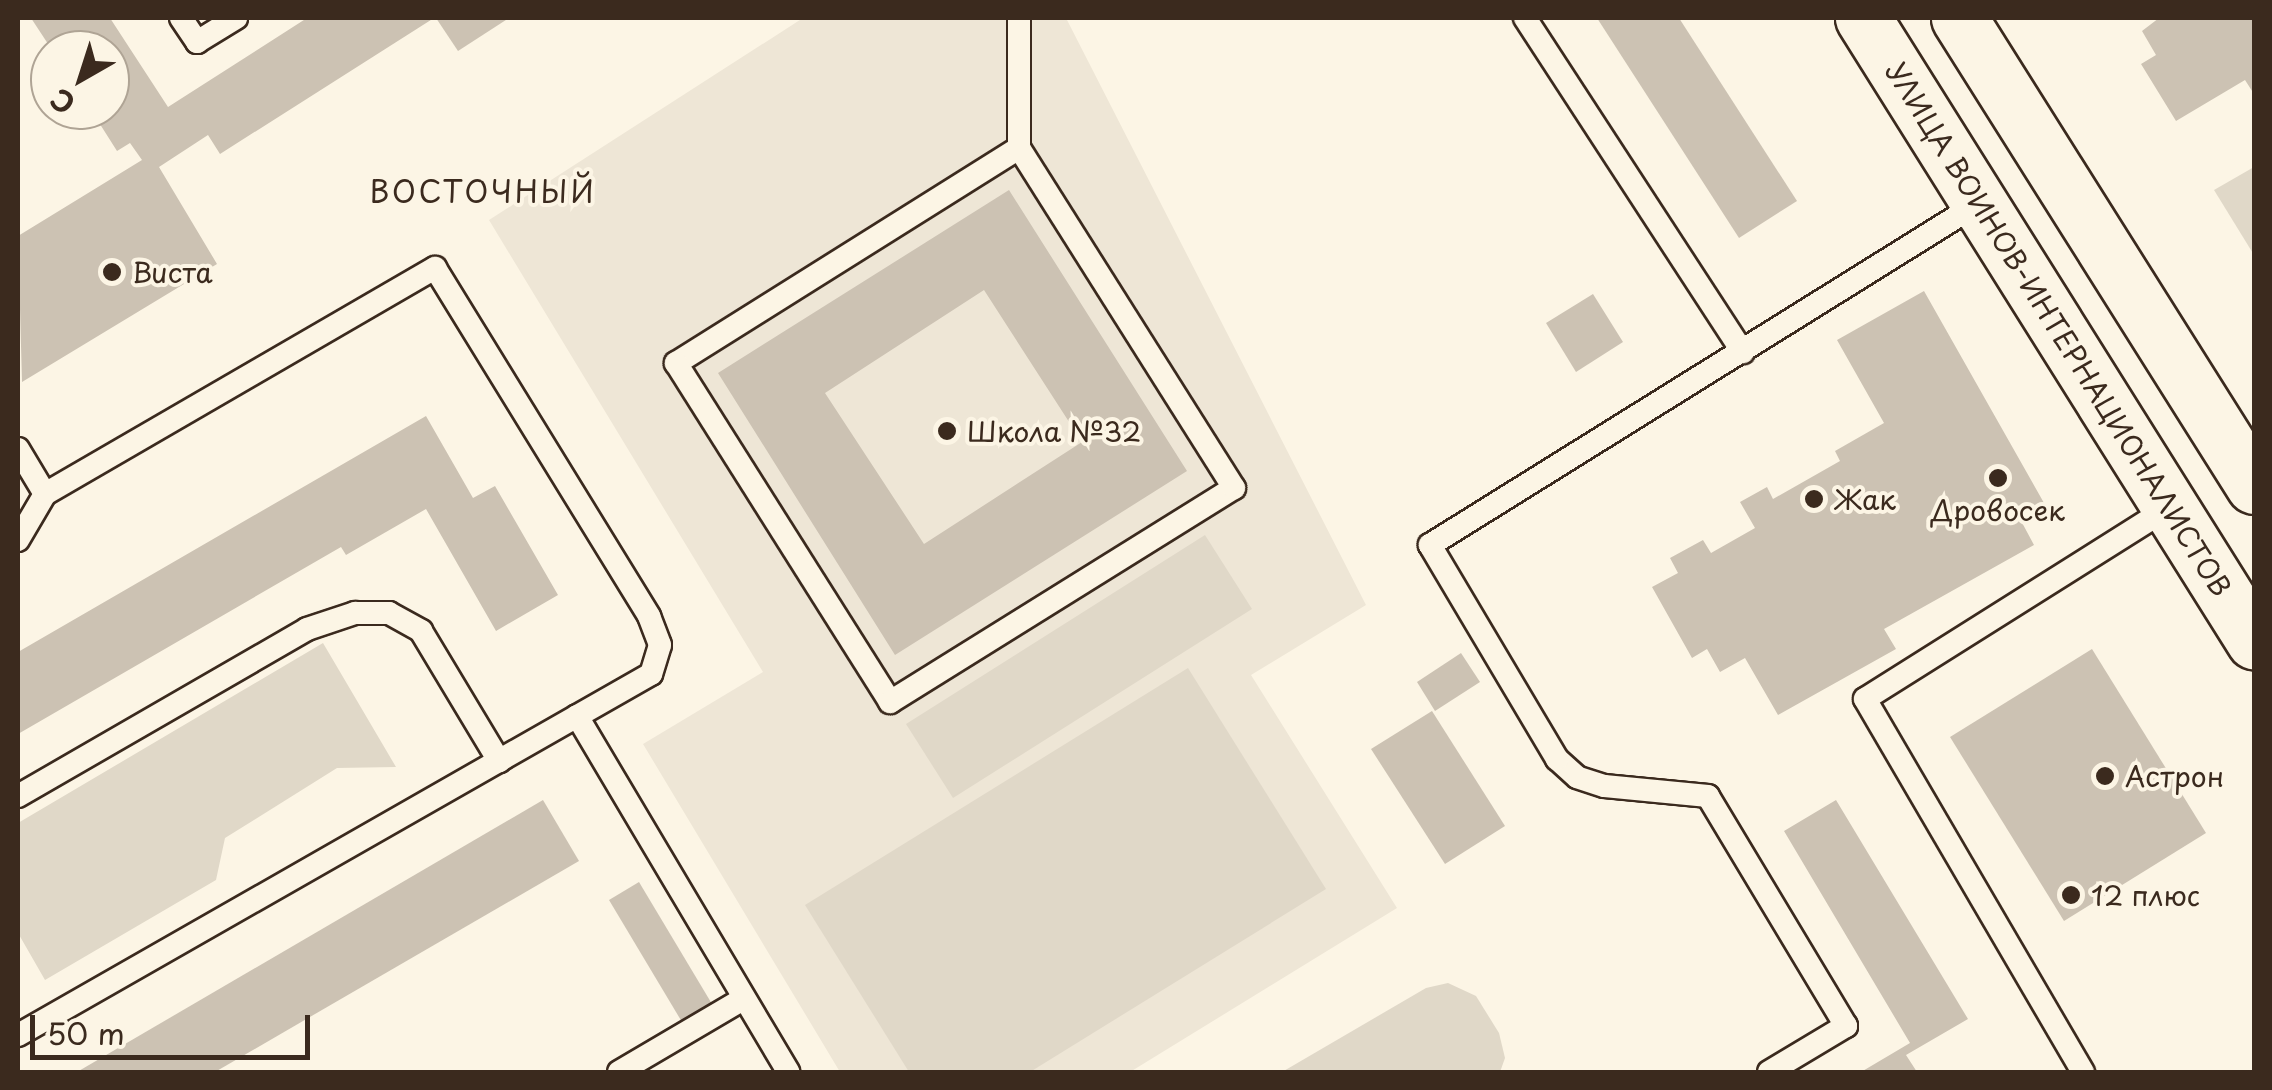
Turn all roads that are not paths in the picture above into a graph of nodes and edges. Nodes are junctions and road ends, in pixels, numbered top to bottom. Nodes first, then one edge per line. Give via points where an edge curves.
1 (181, 18) edge
2 (236, 18) edge
3 (1020, 18) edge
4 (1525, 18) edge
5 (1862, 18) edge
6 (1959, 18) edge
7 (1018, 148) junction
8 (1979, 203) junction
9 (1743, 352) junction
10 (18, 449) edge
11 (2254, 486) edge
12 (45, 494) junction
13 (2170, 507) junction
14 (18, 540) edge
15 (2254, 642) edge
16 (577, 716) junction
17 (499, 761) junction
18 (18, 796) edge
19 (743, 998) junction
20 (18, 1035) edge
21 (619, 1072) edge
22 (788, 1072) edge
23 (1768, 1072) edge
24 (2083, 1072) edge

1 - 2 lane via 196,42
3 - 7 lane
4 - 9 lane
5 - 8 main road, УЛИЦА ВОИНОВ-ИНТЕРНАЦИОНАЛИСТОВ
6 - 11 main road
7 - 7 lane via 1234,488 890,702 676,363
8 - 9 lane
8 - 13 main road, УЛИЦА ВОИНОВ-ИНТЕРНАЦИОНАЛИСТОВ
9 - 23 lane via 1430,545 1557,760 1576,777 1604,786 1708,796 1846,1026
10 - 12 lane
12 - 14 lane
12 - 16 lane via 435,268 650,616 660,645 650,674
13 - 15 main road, УЛИЦА ВОИНОВ-ИНТЕРНАЦИОНАЛИСТОВ
13 - 24 lane via 1865,699
16 - 17 lane
16 - 19 lane
17 - 18 lane via 421,631 390,613 356,613 306,629
17 - 20 lane
19 - 21 lane
19 - 22 lane

